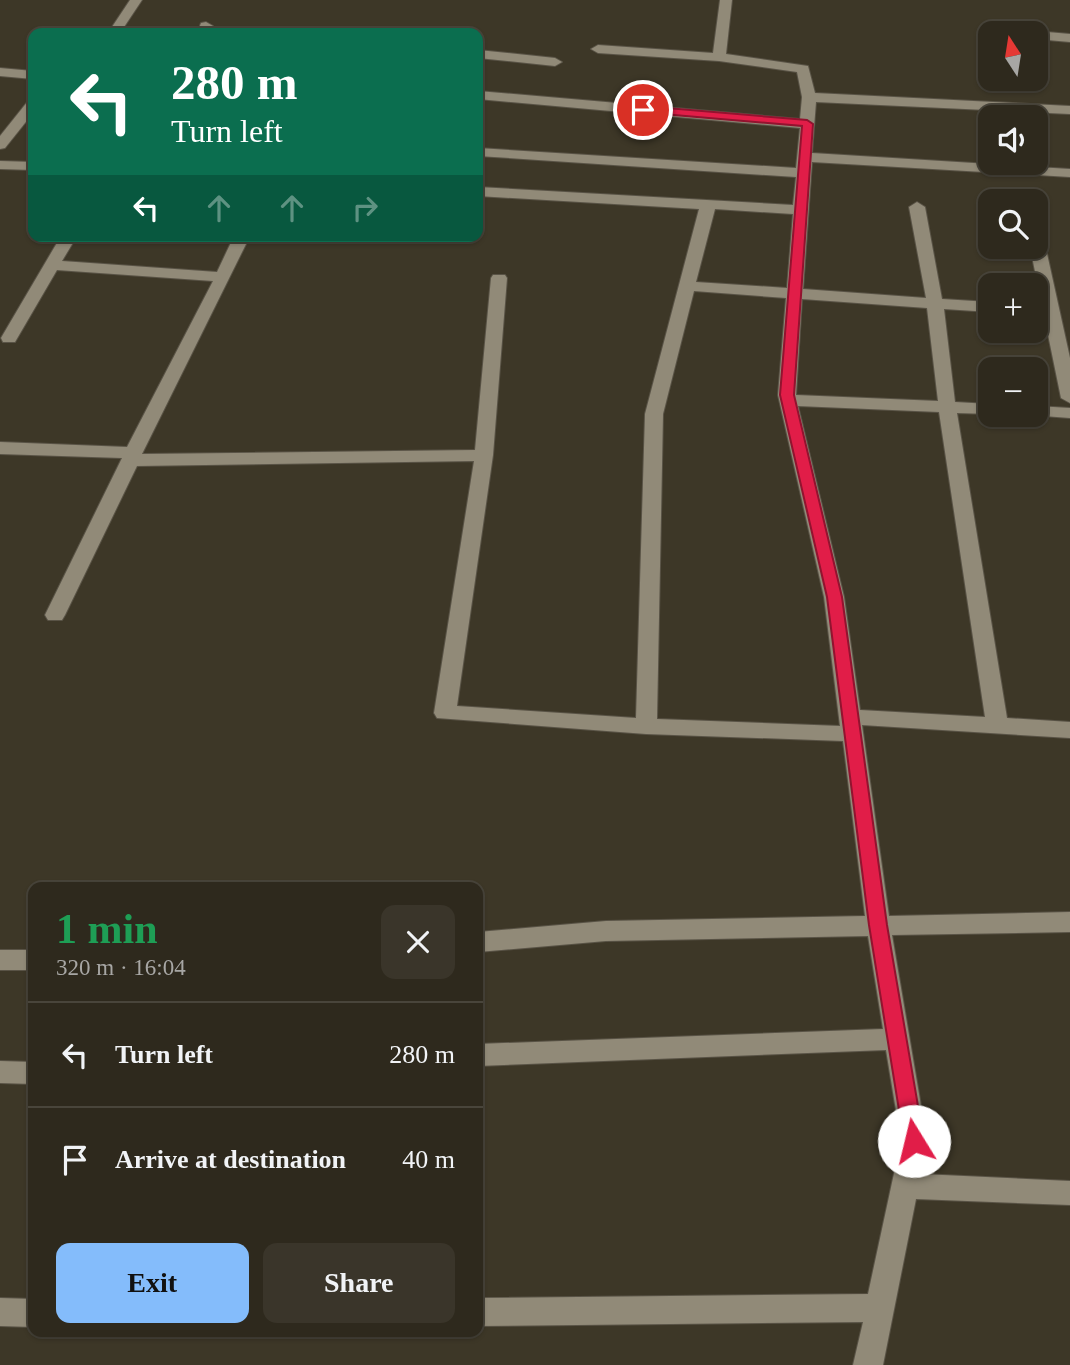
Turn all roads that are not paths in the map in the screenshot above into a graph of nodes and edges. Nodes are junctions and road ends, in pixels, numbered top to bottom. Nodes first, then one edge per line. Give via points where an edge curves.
1 (136, 0) edge
2 (726, 0) edge
3 (117, 28) edge
4 (1048, 36) edge
5 (1070, 38) edge
6 (598, 50) dead end
7 (483, 55) edge
8 (719, 57) junction
9 (555, 62) dead end
10 (0, 72) edge
11 (28, 75) edge
12 (483, 95) edge
13 (808, 97) junction
14 (28, 110) edge
15 (1070, 110) edge
16 (807, 124) junction
17 (0, 145) edge
18 (483, 152) edge
19 (0, 165) edge
20 (805, 165) junction
21 (28, 166) edge
22 (1070, 173) edge
23 (483, 191) edge
24 (708, 205) junction
25 (917, 207) dead end
26 (802, 210) junction
27 (65, 242) edge
28 (239, 242) edge
29 (51, 265) junction
30 (223, 277) junction
31 (499, 278) dead end
32 (687, 286) junction
33 (795, 296) junction
34 (935, 303) junction
35 (978, 306) edge
36 (1048, 310) edge
37 (1070, 311) edge
38 (1048, 326) edge
39 (9, 338) dead end
40 (1070, 398) edge
41 (788, 400) junction
42 (947, 407) junction
43 (978, 408) edge
44 (1048, 412) edge
45 (1070, 413) edge
46 (0, 448) edge
47 (484, 455) junction
48 (131, 456) junction
49 (55, 615) dead end
50 (997, 724) junction
51 (646, 726) junction
52 (853, 726) junction
53 (1070, 730) edge
54 (1070, 922) edge
55 (878, 925) junction
56 (483, 942) edge
57 (0, 960) edge
58 (28, 960) edge
59 (897, 1039) junction
60 (483, 1055) edge
61 (0, 1072) edge
62 (28, 1073) edge
63 (905, 1186) junction
64 (1070, 1193) edge
65 (879, 1308) junction
66 (0, 1312) edge
67 (483, 1312) edge
68 (28, 1313) edge
69 (868, 1365) edge

1 - 3 street
2 - 8 street
4 - 5 street
6 - 8 street
7 - 9 street
8 - 13 street via 803,69
10 - 11 street
12 - 16 street
13 - 15 street
13 - 16 street
14 - 17 street
16 - 20 street
18 - 20 street
19 - 21 street
20 - 22 street
20 - 26 street
23 - 24 street
24 - 26 street
24 - 32 street
25 - 34 street
26 - 33 street
27 - 29 street
28 - 30 street
29 - 30 street
29 - 39 street
30 - 48 street
31 - 47 street
32 - 33 street
32 - 51 street via 654,414
33 - 34 street
33 - 41 street
34 - 35 street
34 - 42 street
36 - 37 street
38 - 40 street
41 - 42 street
41 - 52 street via 834,597
42 - 43 street
42 - 50 street
44 - 45 street
46 - 48 street
47 - 48 street
47 - 51 street via 445,713
48 - 49 street
50 - 52 street
50 - 53 street
51 - 52 street
52 - 55 street
54 - 55 street
55 - 56 street via 606,931
55 - 59 street
57 - 58 street
59 - 60 street
59 - 63 street via 914,1141
61 - 62 street
63 - 64 street
63 - 65 street
65 - 67 street
65 - 69 street
66 - 68 street

